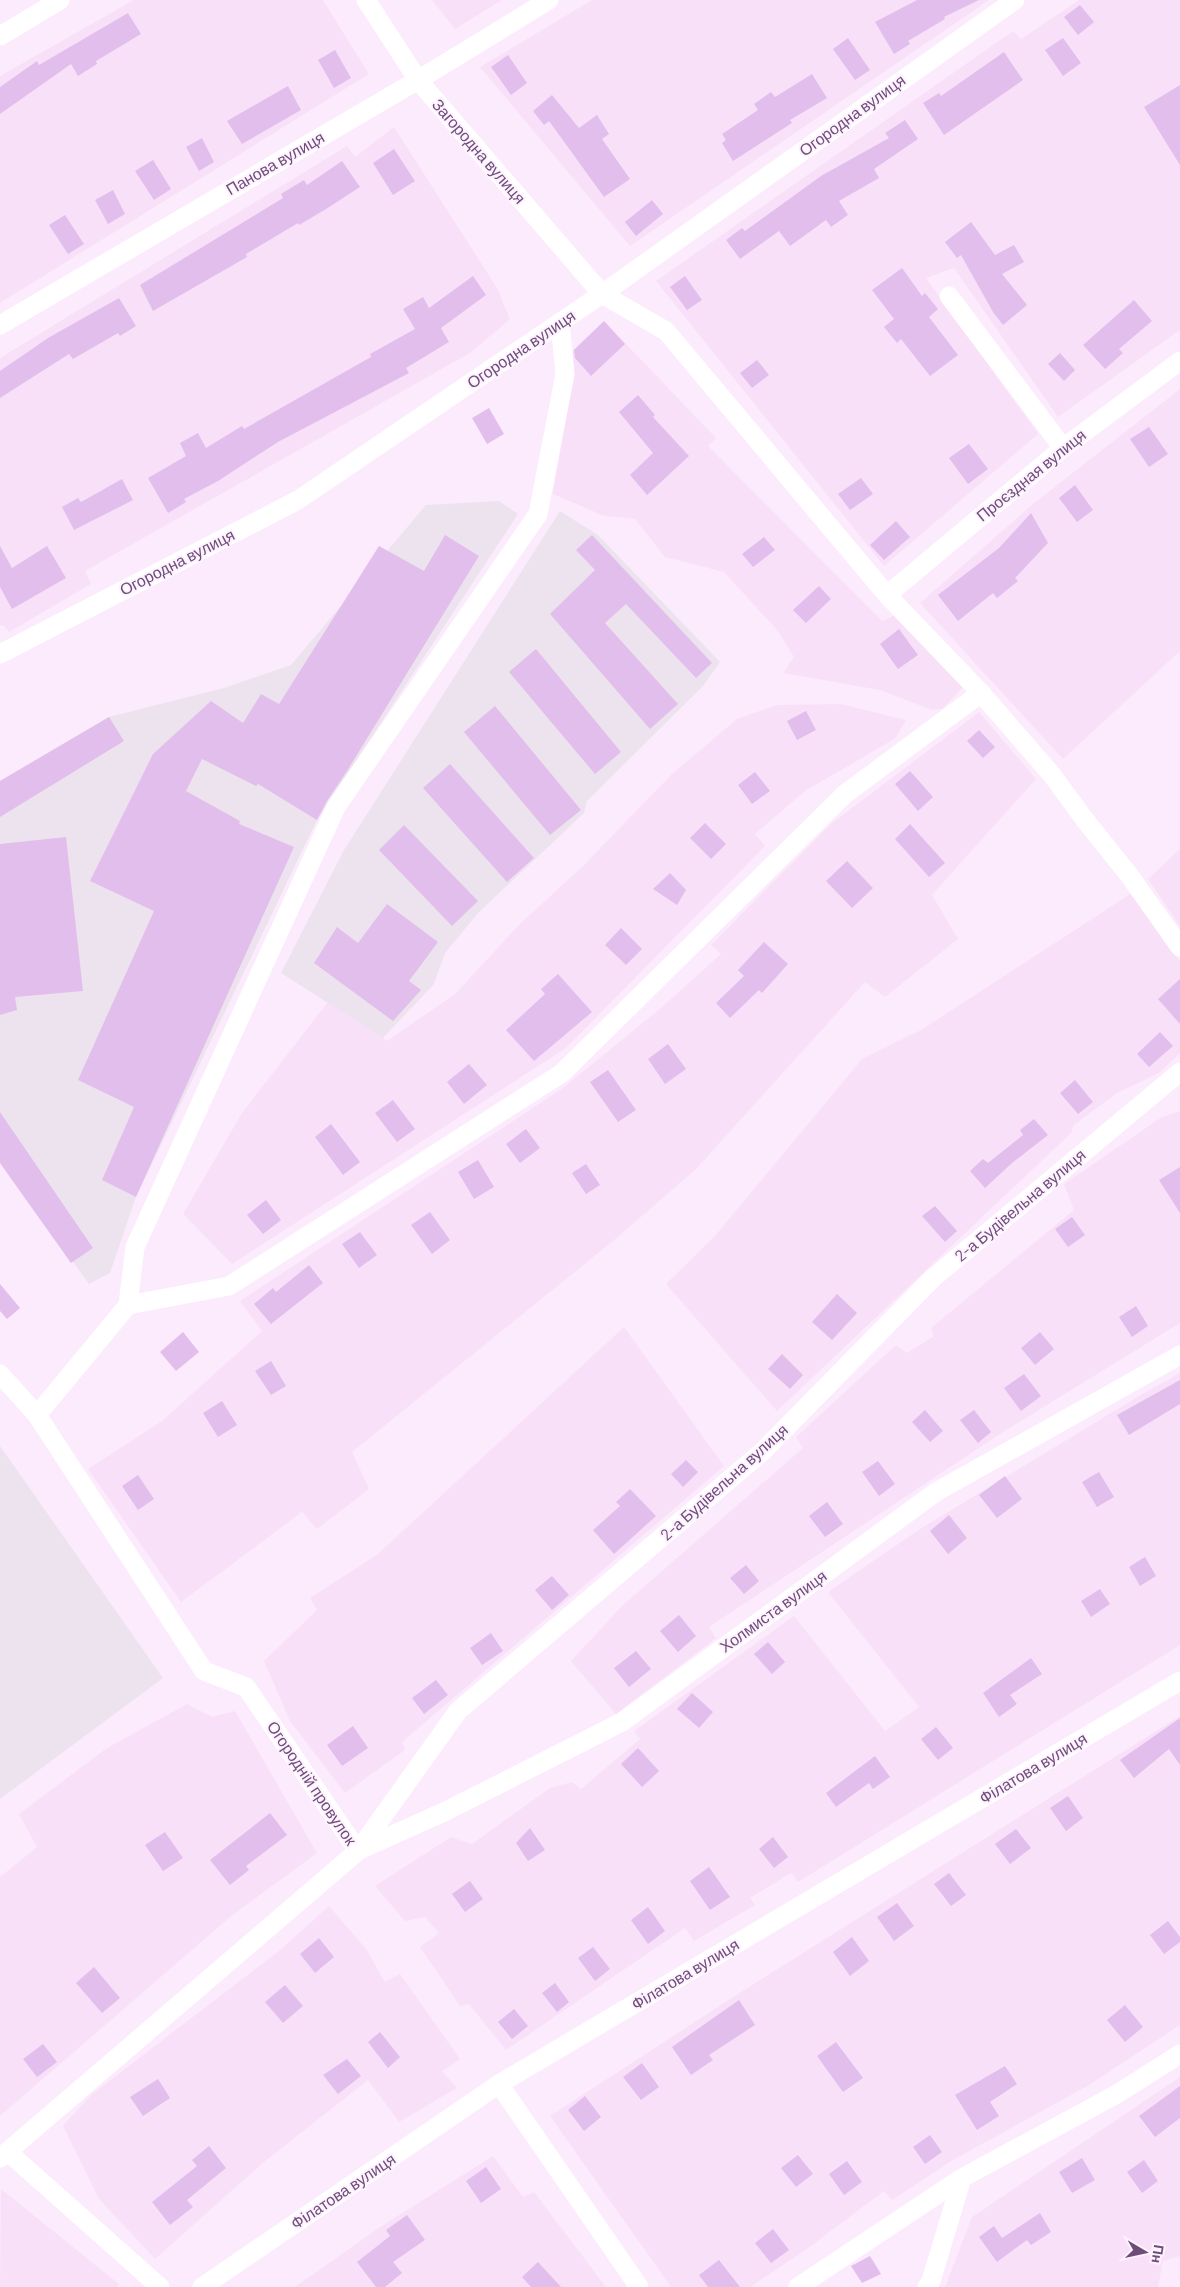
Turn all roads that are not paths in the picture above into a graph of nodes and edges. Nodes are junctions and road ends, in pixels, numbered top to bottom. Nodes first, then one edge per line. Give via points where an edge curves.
1 (60, 0) edge
2 (366, 0) edge
3 (549, 0) edge
4 (1015, 0) edge
5 (0, 36) edge
6 (418, 80) junction
7 (602, 294) junction
8 (949, 296) dead end
9 (560, 322) junction
10 (0, 325) edge
11 (1180, 361) edge
12 (1063, 448) junction
13 (887, 595) junction
14 (0, 654) edge
15 (982, 693) junction
16 (1180, 947) edge
17 (1180, 1072) edge
18 (128, 1305) junction
19 (1180, 1355) edge
20 (0, 1374) edge
21 (37, 1415) junction
22 (1180, 1681) edge
23 (358, 1850) junction
24 (1180, 2054) edge
25 (499, 2084) junction
26 (4, 2155) edge
27 (962, 2178) junction
28 (160, 2287) edge
29 (202, 2287) edge
30 (639, 2287) edge
31 (798, 2287) edge
32 (927, 2287) edge

1 - 5 street
2 - 6 street, Загородна вулиця
3 - 6 street, Панова вулиця
4 - 7 street, Огородна вулиця
6 - 7 street, Загородна вулиця
6 - 10 street, Панова вулиця
7 - 9 street, Огородна вулиця
7 - 13 street, Загородна вулиця via 666,331
8 - 12 street
9 - 14 street, Огородна вулиця via 298,500
9 - 18 street via 565,374 538,514 336,807 135,1247
11 - 12 street, Проєздная вулиця
12 - 13 street, Проєздная вулиця
13 - 15 street, Загородна вулиця
15 - 16 street, Загородна вулиця via 1052,775
15 - 18 street via 845,794 562,1074 230,1286
17 - 23 street, 2-а Будівельна вулиця via 933,1278 764,1451 458,1711
18 - 21 street
19 - 23 street, Холмиста вулиця via 936,1492 622,1722 444,1812
20 - 21 street, Огородній провулок
21 - 23 street, Огородній провулок via 204,1671 246,1687
22 - 25 street, Філатова вулиця
23 - 26 street, Огородній провулок
24 - 27 street via 1118,2094
25 - 29 street, Філатова вулиця
25 - 30 street
26 - 28 street
27 - 31 street
27 - 32 street

